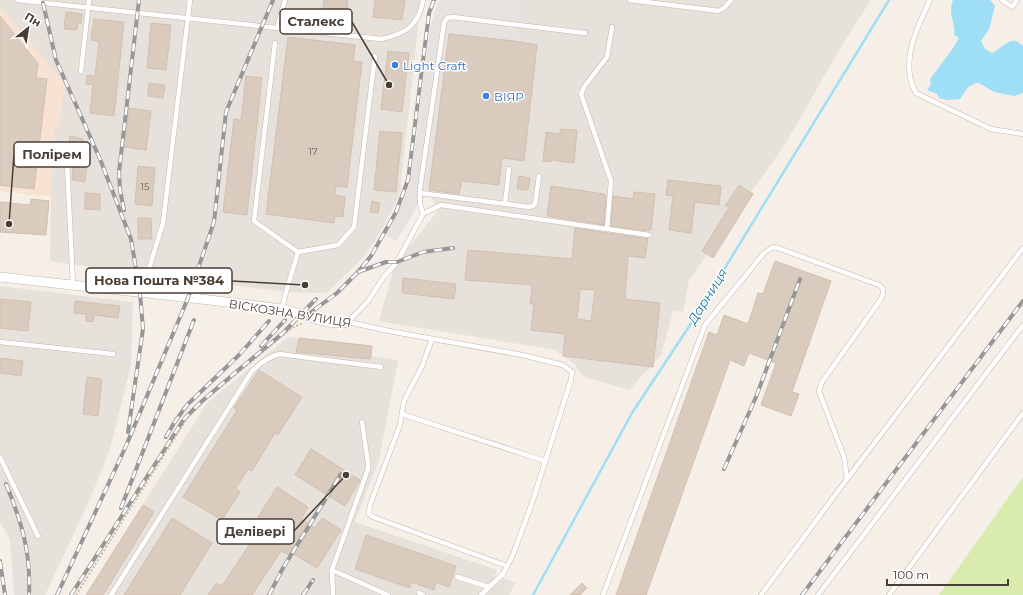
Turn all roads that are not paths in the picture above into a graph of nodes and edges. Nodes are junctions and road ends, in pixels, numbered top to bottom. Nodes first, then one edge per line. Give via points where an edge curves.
1 (17, 0) edge
2 (89, 0) edge
3 (190, 0) edge
4 (285, 0) edge
5 (423, 0) edge
6 (630, 0) edge
7 (731, 0) edge
8 (930, 0) edge
9 (1002, 0) edge
10 (1017, 0) edge
11 (88, 8) junction
12 (187, 18) junction
13 (612, 27) dead end
14 (277, 28) junction
15 (585, 33) dead end
16 (275, 43) dead end
17 (375, 56) dead end
18 (81, 72) dead end
19 (1023, 134) edge
20 (67, 162) dead end
21 (509, 169) dead end
22 (539, 176) dead end
23 (420, 193) junction
24 (505, 204) junction
25 (423, 214) junction
26 (607, 229) junction
27 (649, 235) dead end
28 (1023, 248) edge
29 (298, 252) junction
30 (0, 277) edge
31 (73, 286) junction
32 (144, 293) junction
33 (282, 309) junction
34 (348, 322) junction
35 (1023, 325) edge
36 (432, 339) junction
37 (0, 342) edge
38 (113, 354) dead end
39 (381, 367) dead end
40 (1023, 413) edge
41 (402, 414) junction
42 (362, 422) dead end
43 (0, 456) edge
44 (545, 461) junction
45 (847, 478) junction
46 (38, 536) dead end
47 (507, 566) junction
48 (332, 570) junction
49 (457, 577) dead end
50 (489, 587) junction
51 (111, 595) edge
52 (333, 595) edge
53 (388, 595) edge
54 (481, 595) edge
55 (603, 595) edge
56 (761, 595) edge
57 (818, 595) edge
58 (889, 595) edge

1 - 11 lane
2 - 11 lane
3 - 12 lane
4 - 14 lane
5 - 14 lane via 416,22 395,37 381,39
6 - 7 lane via 713,11 719,11
8 - 19 lane via 912,43 909,64 911,84 916,93 991,129
9 - 10 lane via 1012,7
11 - 12 lane
11 - 18 lane
12 - 14 lane
12 - 32 lane via 163,223 146,275
13 - 26 lane via 607,57 581,94 611,181
15 - 23 lane via 447,18 444,23
16 - 29 lane via 254,220
17 - 29 lane via 354,226 338,245
20 - 31 lane
21 - 24 lane
22 - 24 lane via 533,206
23 - 24 lane
23 - 25 lane
25 - 26 lane via 441,205
25 - 34 lane via 397,262 369,300
26 - 27 lane
28 - 45 lane
29 - 33 lane
30 - 31 street, ВІСКОЗНА ВУЛИЦЯ
31 - 32 street, ВІСКОЗНА ВУЛИЦЯ
32 - 33 street, ВІСКОЗНА ВУЛИЦЯ
33 - 34 street, ВІСКОЗНА ВУЛИЦЯ via 341,324
34 - 36 lane, ВІСКОЗНА ВУЛИЦЯ
35 - 57 lane
36 - 41 lane via 404,401
36 - 44 lane, ВІСКОЗНА ВУЛИЦЯ via 563,365 572,372
37 - 38 lane
39 - 51 lane via 279,354 257,366
40 - 58 lane
41 - 44 lane
41 - 47 lane via 369,514
42 - 48 lane via 368,469
43 - 46 lane
44 - 47 lane via 524,525
45 - 55 lane via 844,457 818,392 822,382 881,299 884,294 883,288 773,247 764,253 705,325
45 - 56 lane
47 - 50 lane via 503,574
48 - 52 lane
48 - 53 lane
49 - 50 lane
50 - 54 lane

